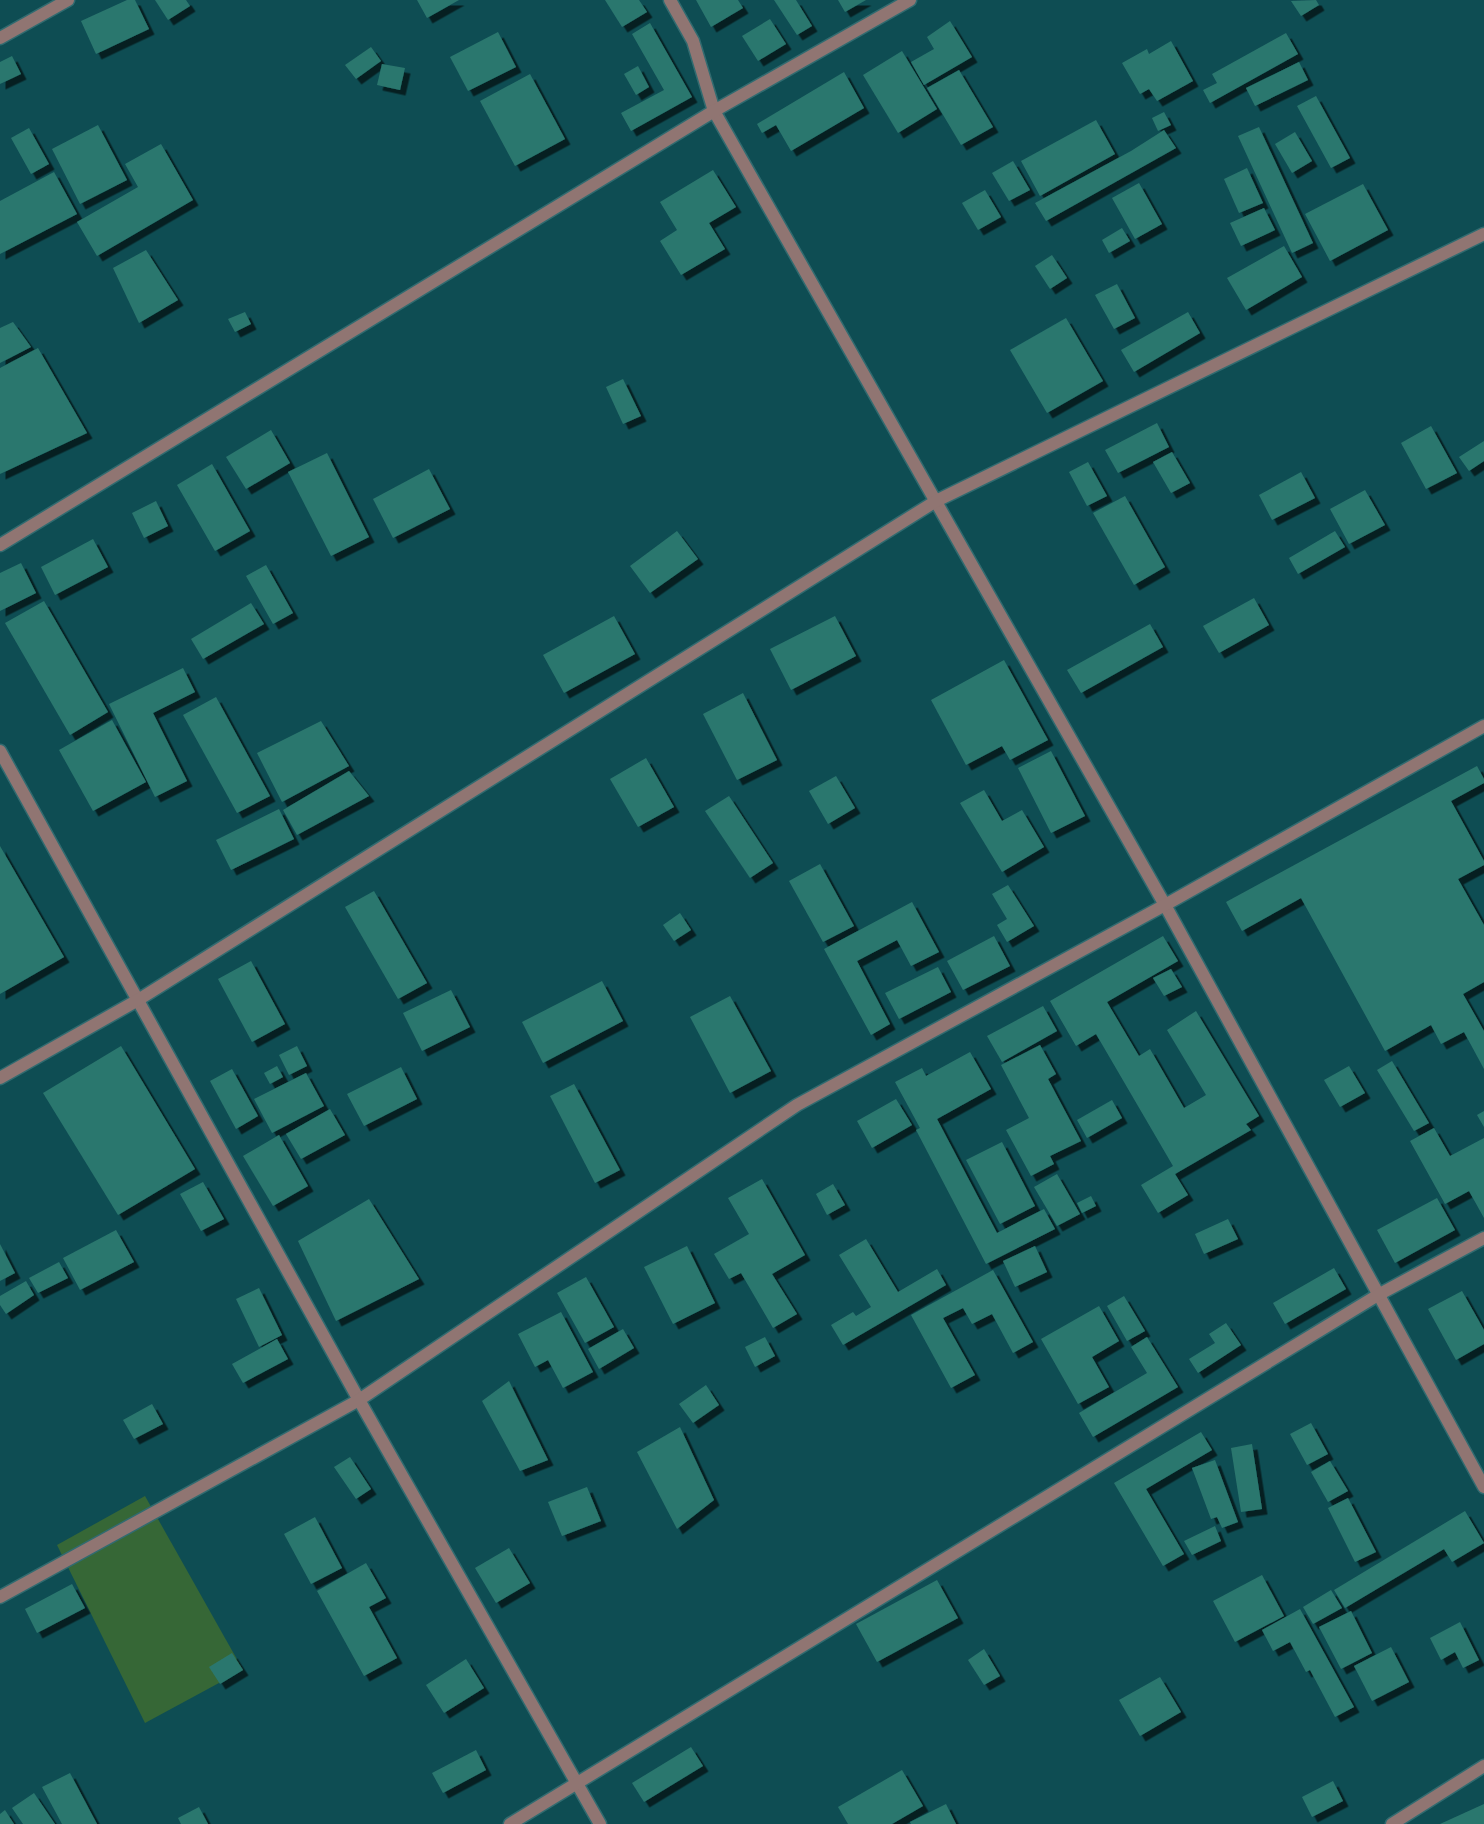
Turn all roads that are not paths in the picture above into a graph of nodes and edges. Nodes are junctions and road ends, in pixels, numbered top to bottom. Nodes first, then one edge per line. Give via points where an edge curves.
1 (68, 0) edge
2 (670, 0) edge
3 (910, 0) edge
4 (0, 38) edge
5 (714, 111) junction
6 (1484, 234) edge
7 (936, 501) junction
8 (0, 545) edge
9 (1484, 726) edge
10 (0, 752) edge
11 (1165, 905) junction
12 (138, 1000) junction
13 (0, 1078) edge
14 (1484, 1238) edge
15 (1378, 1295) junction
16 (359, 1400) junction
17 (1484, 1487) edge
18 (0, 1597) edge
19 (1484, 1766) edge
20 (579, 1784) junction
21 (510, 1824) edge
22 (600, 1824) edge
23 (1392, 1824) edge

1 - 4 street
2 - 5 street via 693,41
3 - 5 street
5 - 7 street
5 - 8 street
6 - 7 street
7 - 11 street
7 - 12 street
9 - 11 street
10 - 12 street
11 - 15 street
11 - 16 street via 797,1105
12 - 13 street
12 - 16 street
14 - 15 street
15 - 17 street
15 - 20 street
16 - 18 street
16 - 20 street
19 - 23 street
20 - 21 street
20 - 22 street

